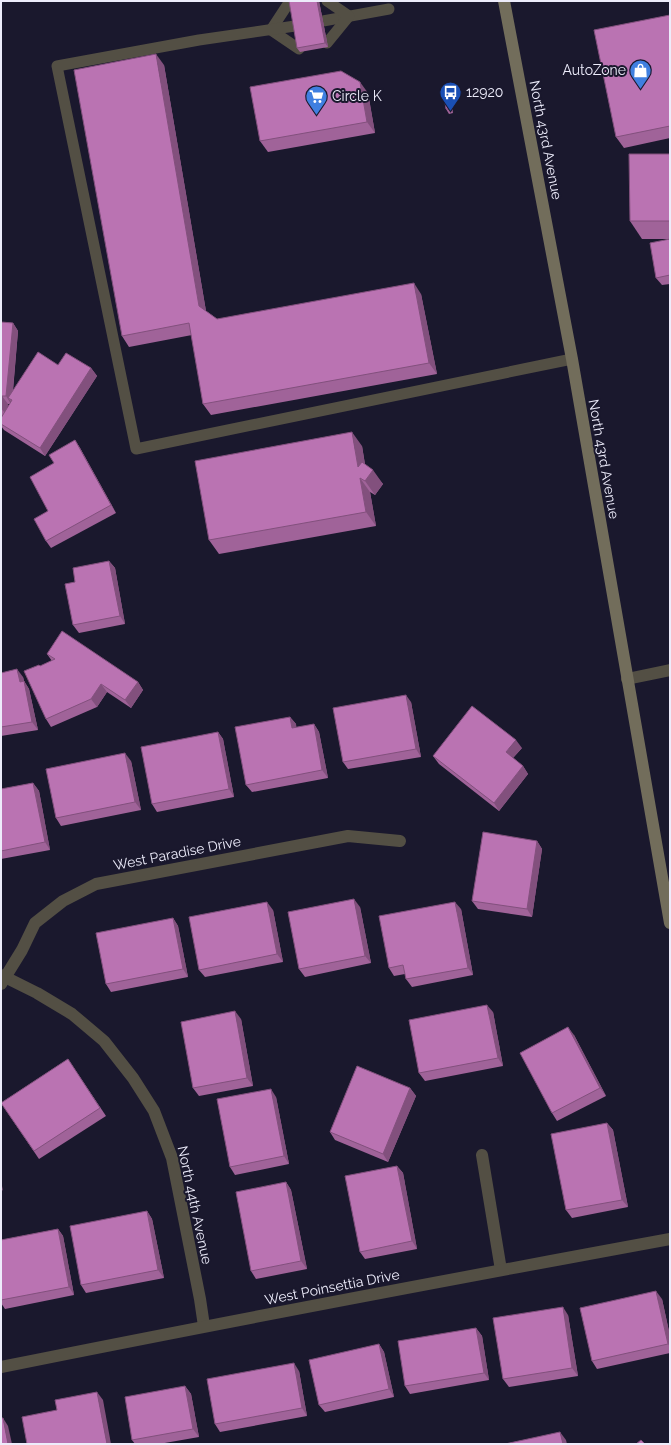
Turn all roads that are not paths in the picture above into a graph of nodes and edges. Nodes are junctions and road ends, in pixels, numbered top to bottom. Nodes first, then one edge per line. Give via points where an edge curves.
1 (290, 1) edge
2 (327, 1) edge
3 (504, 1) edge
4 (389, 9) dead end
5 (349, 16) junction
6 (323, 21) dead end
7 (295, 26) edge
8 (271, 30) junction
9 (327, 43) dead end
10 (299, 49) edge
11 (572, 359) junction
12 (670, 670) edge
13 (627, 679) junction
14 (400, 841) dead end
15 (670, 923) edge
16 (2, 979) edge
17 (482, 1155) dead end
18 (670, 1240) edge
19 (502, 1270) junction
20 (204, 1326) junction
21 (1, 1367) edge

1 - 8 lane
2 - 5 lane
3 - 11 main road, North 43rd Avenue
4 - 5 lane
5 - 6 lane
5 - 9 lane
7 - 8 lane
8 - 10 lane
8 - 11 lane via 199,40 57,66 136,449
11 - 13 main road, North 43rd Avenue
12 - 13 street
13 - 15 main road, North 43rd Avenue
14 - 16 street, West Paradise Drive via 348,836 96,884 63,901 35,923 22,950
16 - 20 street, North 44th Avenue via 37,993 72,1014 104,1041 133,1078 154,1111 172,1158
17 - 19 street
18 - 19 street, West Poinsettia Drive
19 - 20 street, West Poinsettia Drive
20 - 21 street, West Poinsettia Drive

